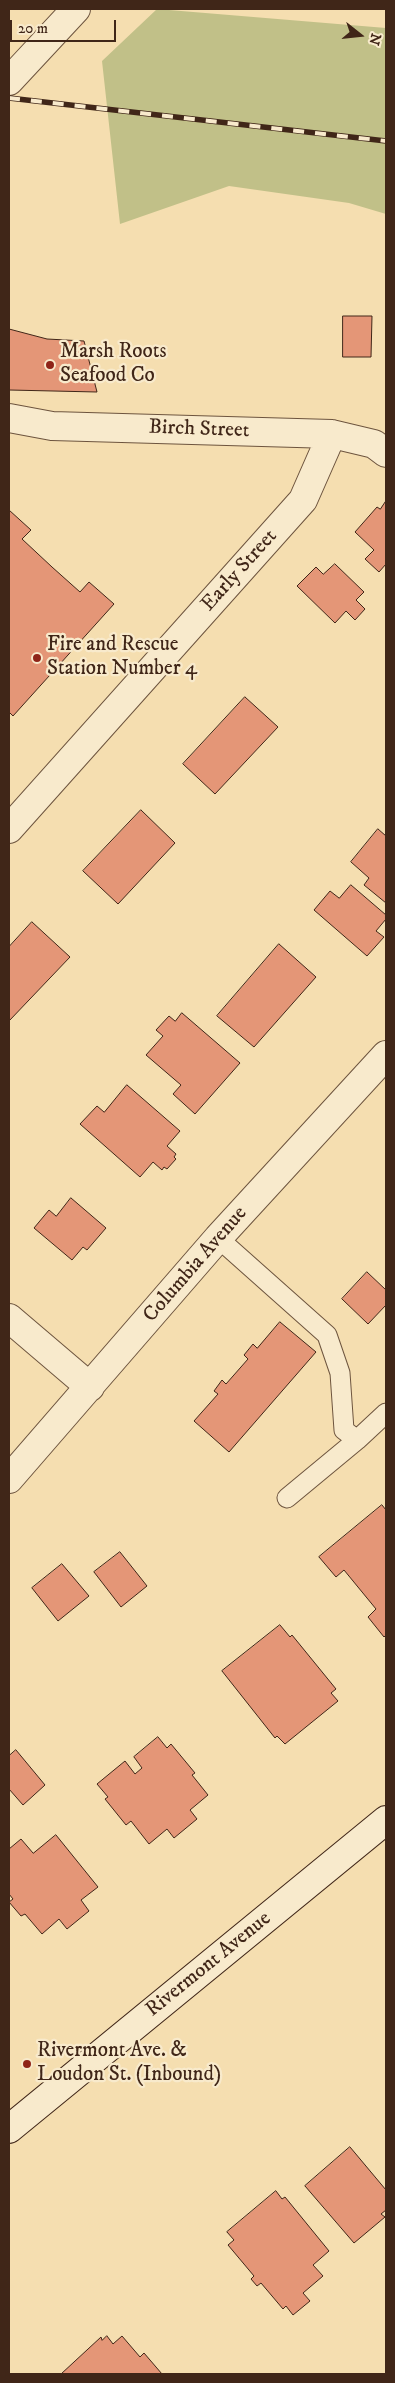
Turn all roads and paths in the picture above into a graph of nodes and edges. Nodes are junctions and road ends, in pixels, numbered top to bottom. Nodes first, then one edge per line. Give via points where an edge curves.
1 (73, 13) edge
2 (9, 81) edge
3 (9, 418) edge
4 (332, 434) junction
5 (386, 453) edge
6 (9, 829) edge
7 (386, 1055) edge
8 (218, 1238) junction
9 (9, 1318) edge
10 (90, 1387) junction
11 (386, 1413) edge
12 (356, 1440) junction
13 (9, 1479) edge
14 (287, 1498) dead end
15 (386, 1820) edge
16 (9, 2130) edge

1 - 2 street
3 - 4 street, Birch Street via 52,426
4 - 5 street, Birch Street via 374,444
4 - 6 street, Early Street via 303,500
7 - 8 street, Columbia Avenue
8 - 10 street, Columbia Avenue
8 - 12 lane via 326,1335 340,1373 344,1430
9 - 10 street
10 - 13 street, Columbia Avenue
11 - 12 lane
12 - 14 lane
15 - 16 street, Rivermont Avenue

